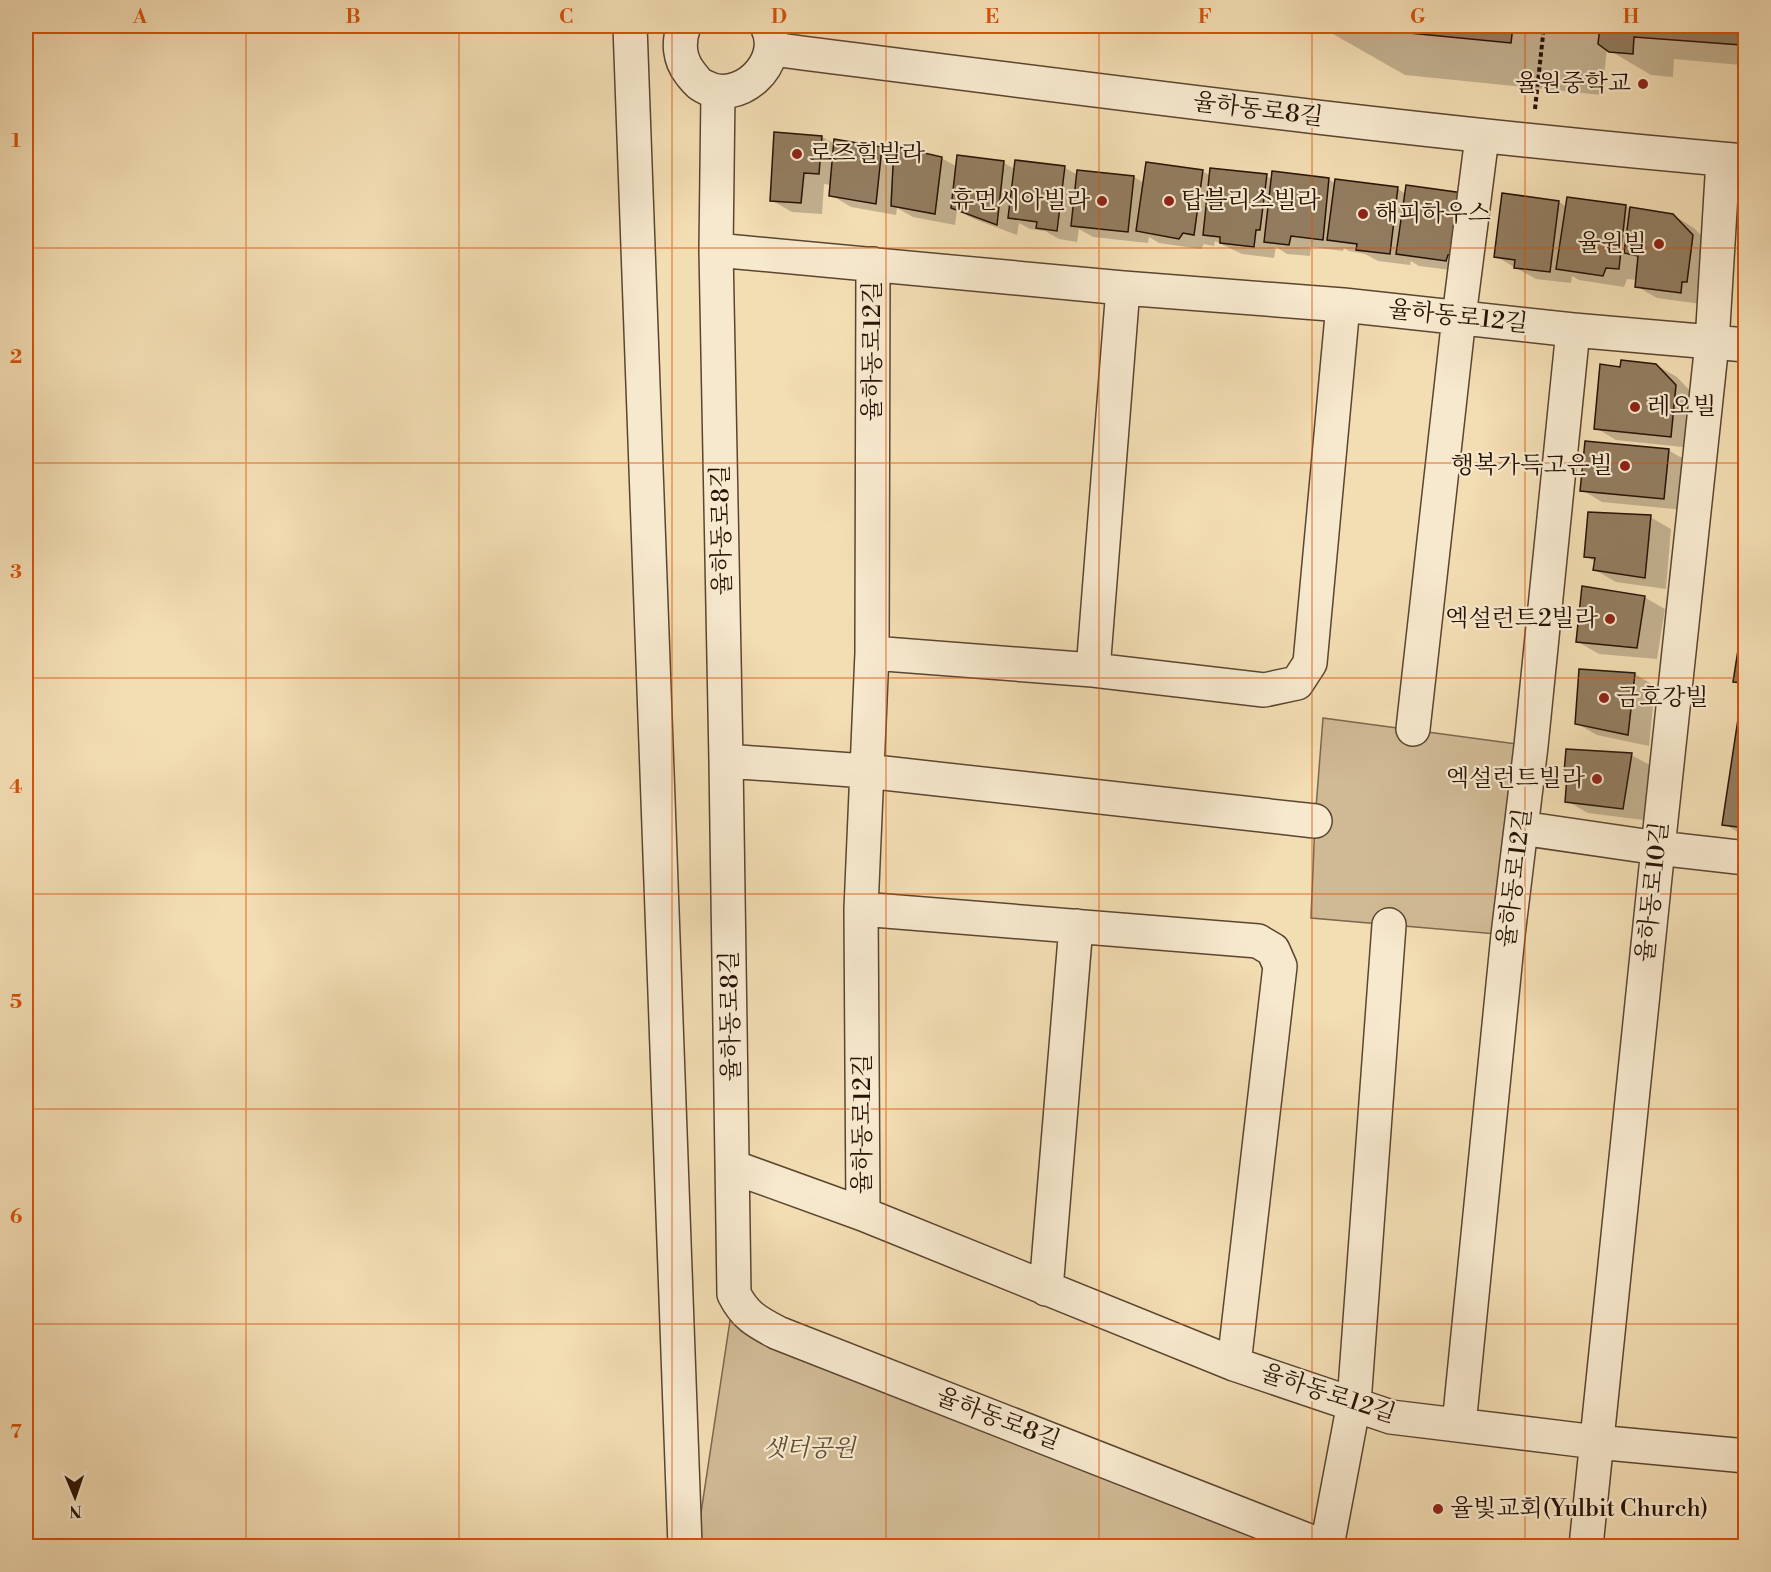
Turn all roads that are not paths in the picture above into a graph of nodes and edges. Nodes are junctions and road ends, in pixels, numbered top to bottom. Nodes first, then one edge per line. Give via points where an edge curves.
1 (630, 26) edge
2 (684, 26) edge
3 (769, 37) edge
4 (718, 92) junction
5 (1482, 137) junction
6 (1734, 160) edge
7 (716, 250) junction
8 (873, 264) junction
9 (1123, 288) junction
10 (1343, 305) junction
11 (1459, 317) junction
12 (1573, 330) junction
13 (1712, 343) junction
14 (1746, 345) edge
15 (873, 653) junction
16 (1093, 670) junction
17 (1413, 729) dead end
18 (726, 761) junction
19 (866, 771) junction
20 (1315, 821) dead end
21 (1521, 828) junction
22 (1658, 848) junction
23 (1746, 858) edge
24 (861, 909) junction
25 (1389, 925) dead end
26 (1076, 926) junction
27 (733, 1167) junction
28 (863, 1214) junction
29 (1046, 1289) junction
30 (1234, 1364) junction
31 (1354, 1403) junction
32 (1459, 1425) junction
33 (1596, 1442) junction
34 (1746, 1456) edge
35 (685, 1546) edge
36 (1322, 1546) edge
37 (1327, 1546) edge
38 (1586, 1546) edge

1 - 35 street
2 - 4 street via 680,52 685,67 702,86
3 - 4 street via 769,59 762,72 751,83
3 - 5 street, 율하동로8길 via 1241,109
4 - 7 street, 율하동로8길
5 - 6 street, 율하동로8길
5 - 11 street
6 - 13 street, 율하동로10길
7 - 8 street
7 - 18 street, 율하동로8길
8 - 9 street, 율하동로12길
8 - 15 street, 율하동로12길
9 - 10 street, 율하동로12길
9 - 16 street
10 - 11 street, 율하동로12길
10 - 16 street via 1310,663 1297,683 1264,690
11 - 12 street, 율하동로12길
11 - 17 street
12 - 13 street, 율하동로12길
12 - 21 street, 율하동로12길
13 - 14 street
13 - 22 street, 율하동로10길
15 - 16 street
15 - 19 street, 율하동로12길
18 - 19 street
18 - 27 street, 율하동로8길
19 - 20 street
19 - 24 street, 율하동로12길
21 - 22 street
21 - 32 street, 율하동로12길
22 - 23 street
22 - 33 street, 율하동로10길
24 - 26 street, 율하동로12길
24 - 28 street, 율하동로12길
25 - 31 street
26 - 29 street
26 - 30 street, 율하동로12길 via 1258,941 1273,950 1280,966
27 - 28 street
27 - 36 street, 율하동로8길 via 734,1294 742,1310 757,1322
28 - 29 street, 율하동로12길
29 - 30 street, 율하동로12길
30 - 31 street, 율하동로12길
31 - 32 street, 율하동로12길 via 1391,1417
31 - 37 street
32 - 33 street, 율하동로12길
33 - 34 street
33 - 38 street, 율하동로10길

